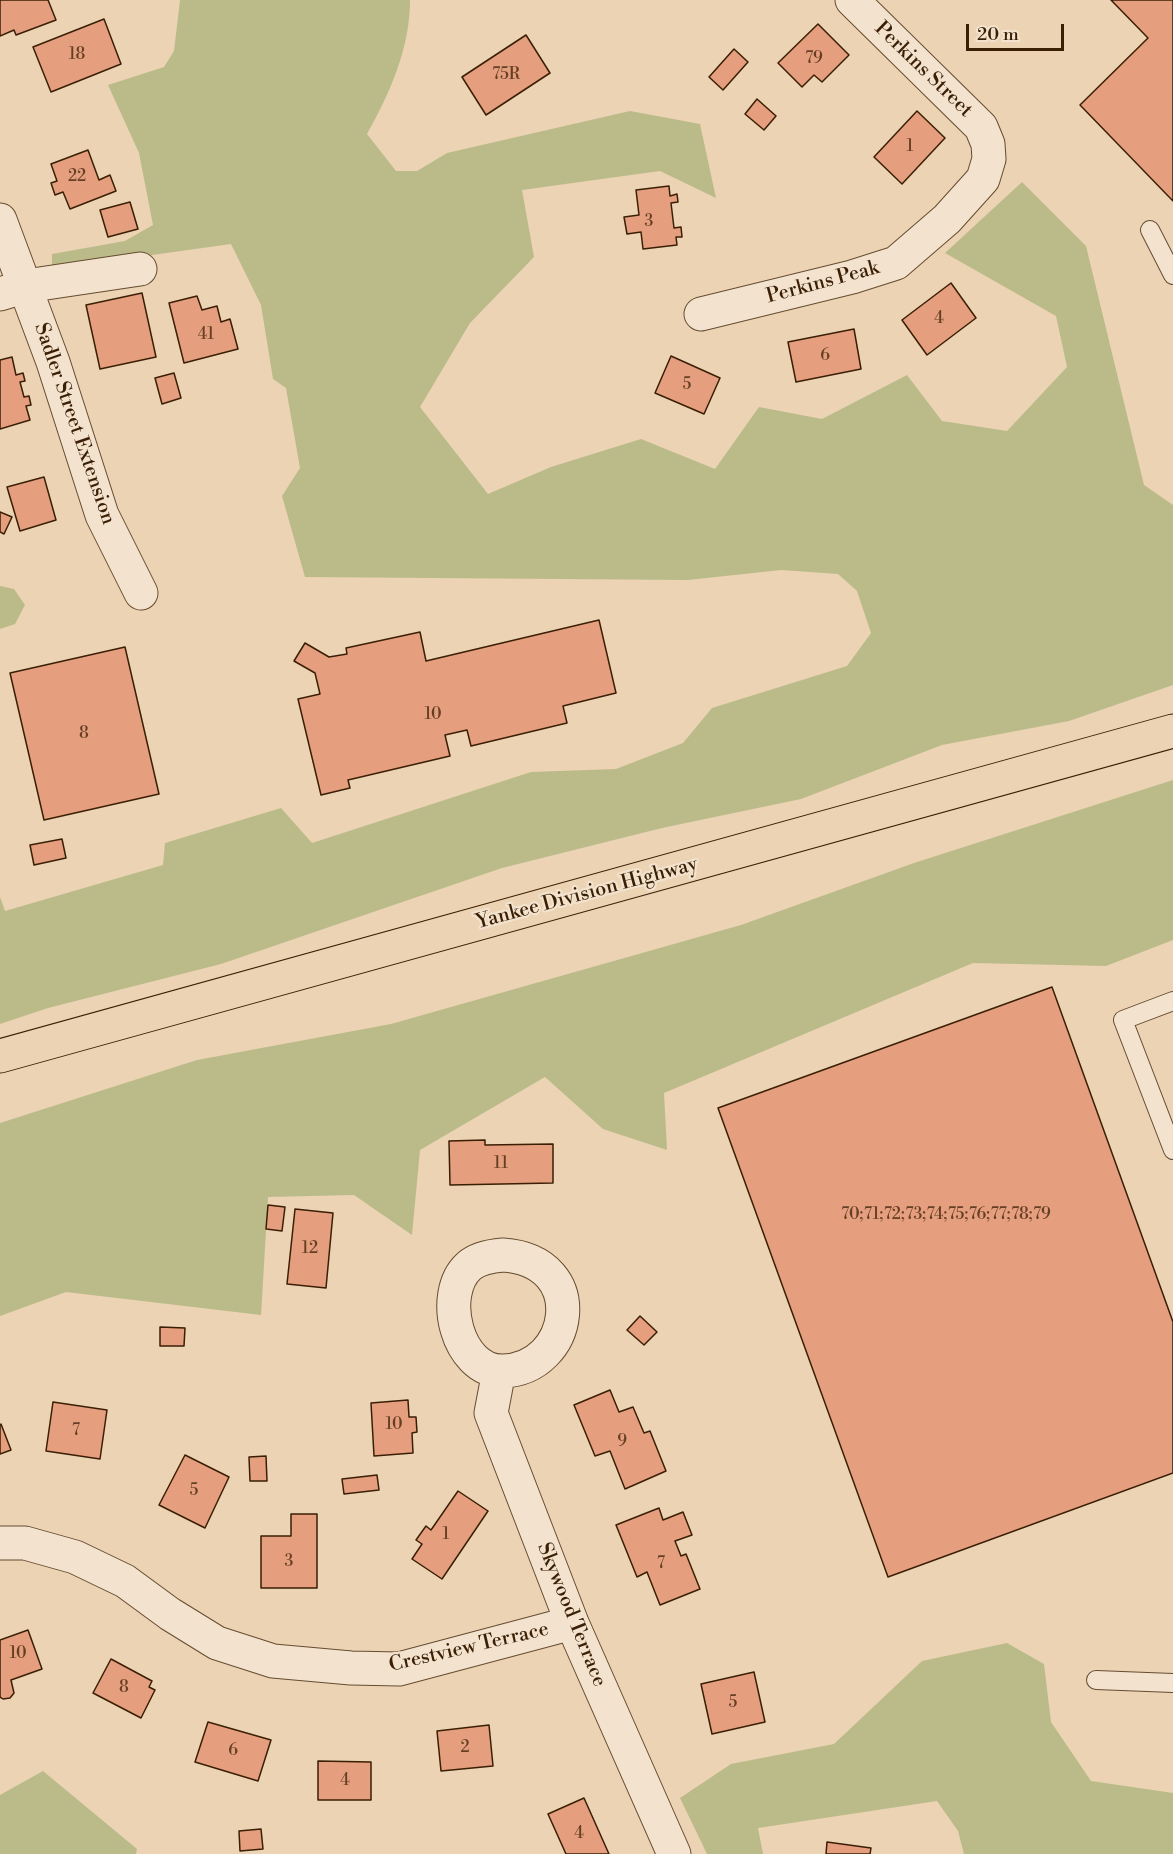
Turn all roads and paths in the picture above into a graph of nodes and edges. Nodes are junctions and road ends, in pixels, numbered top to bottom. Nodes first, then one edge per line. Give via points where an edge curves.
1 (852, 0) edge
2 (988, 144) joint
3 (0, 220) edge
4 (1150, 230) dead end
5 (140, 269) dead end
6 (1173, 275) edge
7 (13, 290) edge
8 (701, 314) dead end
9 (141, 593) dead end
10 (1173, 731) edge
11 (1173, 1001) edge
12 (0, 1056) edge
13 (1173, 1150) edge
14 (500, 1371) dead end
15 (0, 1543) edge
16 (572, 1623) junction
17 (1096, 1680) dead end
18 (1173, 1683) edge
19 (674, 1854) edge

1 - 2 street, Perkins Street via 981,127
2 - 8 street, Perkins Peak via 989,159 983,179 970,196 896,263
3 - 7 street, Sadler Street Extension
4 - 6 lane
5 - 7 street
7 - 9 street, Sadler Street Extension via 102,515
10 - 12 highway, Yankee Division Highway
11 - 13 lane via 1123,1020
14 - 16 street, Skywood Terrace via 491,1413
15 - 16 street, Crestview Terrace via 25,1543 75,1557 125,1581 217,1643 273,1661 399,1669
16 - 19 street, Skywood Terrace
17 - 18 lane

